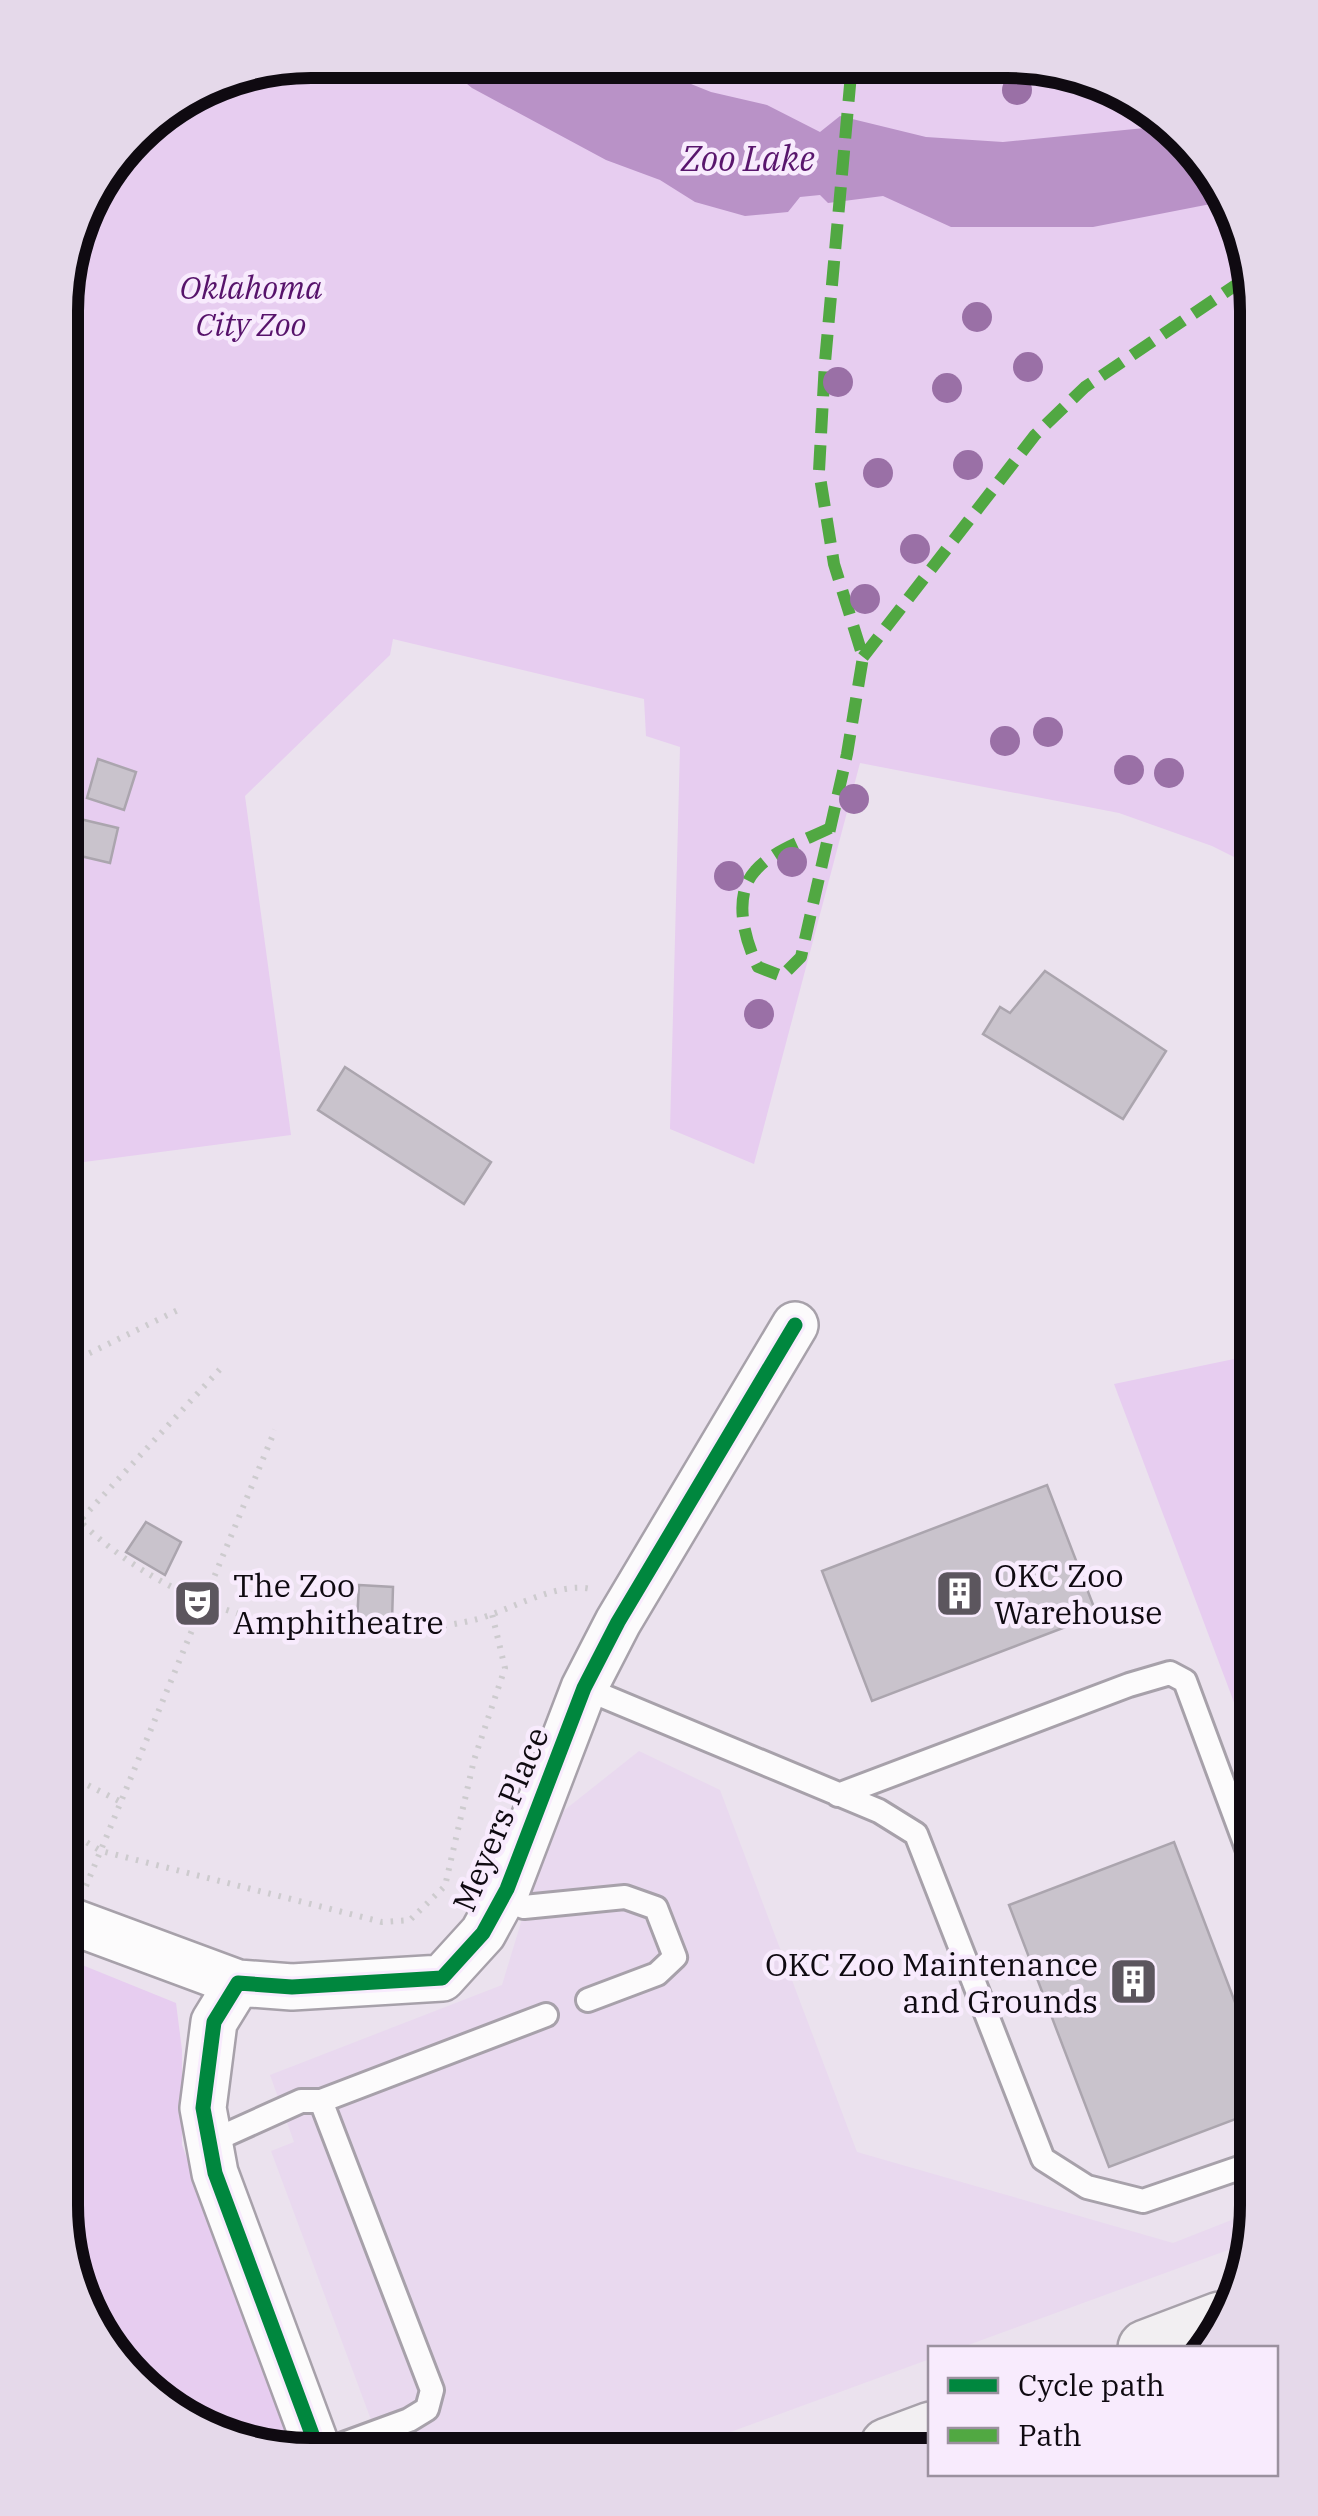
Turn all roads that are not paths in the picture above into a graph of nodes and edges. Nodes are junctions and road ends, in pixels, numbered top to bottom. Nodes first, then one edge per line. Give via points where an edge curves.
1 (795, 1325) dead end
2 (584, 1688) junction
3 (838, 1794) junction
4 (1240, 1830) edge
5 (501, 1898) junction
6 (78, 1924) edge
7 (238, 1984) junction
8 (588, 2000) dead end
9 (546, 2015) dead end
10 (321, 2101) junction
11 (210, 2142) junction
12 (1240, 2168) edge
13 (1205, 2327) edge
14 (1152, 2346) edge
15 (313, 2438) edge
16 (360, 2438) edge

1 - 2 street, Meyers Place
2 - 3 lane
2 - 5 street, Meyers Place
3 - 4 lane via 1170,1673 1184,1681
3 - 12 lane via 916,1834 1044,2159 1088,2187 1143,2201
5 - 7 street, Meyers Place via 483,1933 442,1978
5 - 8 lane via 524,1907 624,1897 656,1908 674,1957 657,1974
6 - 7 street
7 - 11 street via 214,2022 204,2108
9 - 10 lane
10 - 11 lane via 302,2101
10 - 16 lane via 432,2390 427,2409
11 - 15 street via 215,2173
13 - 14 main road

